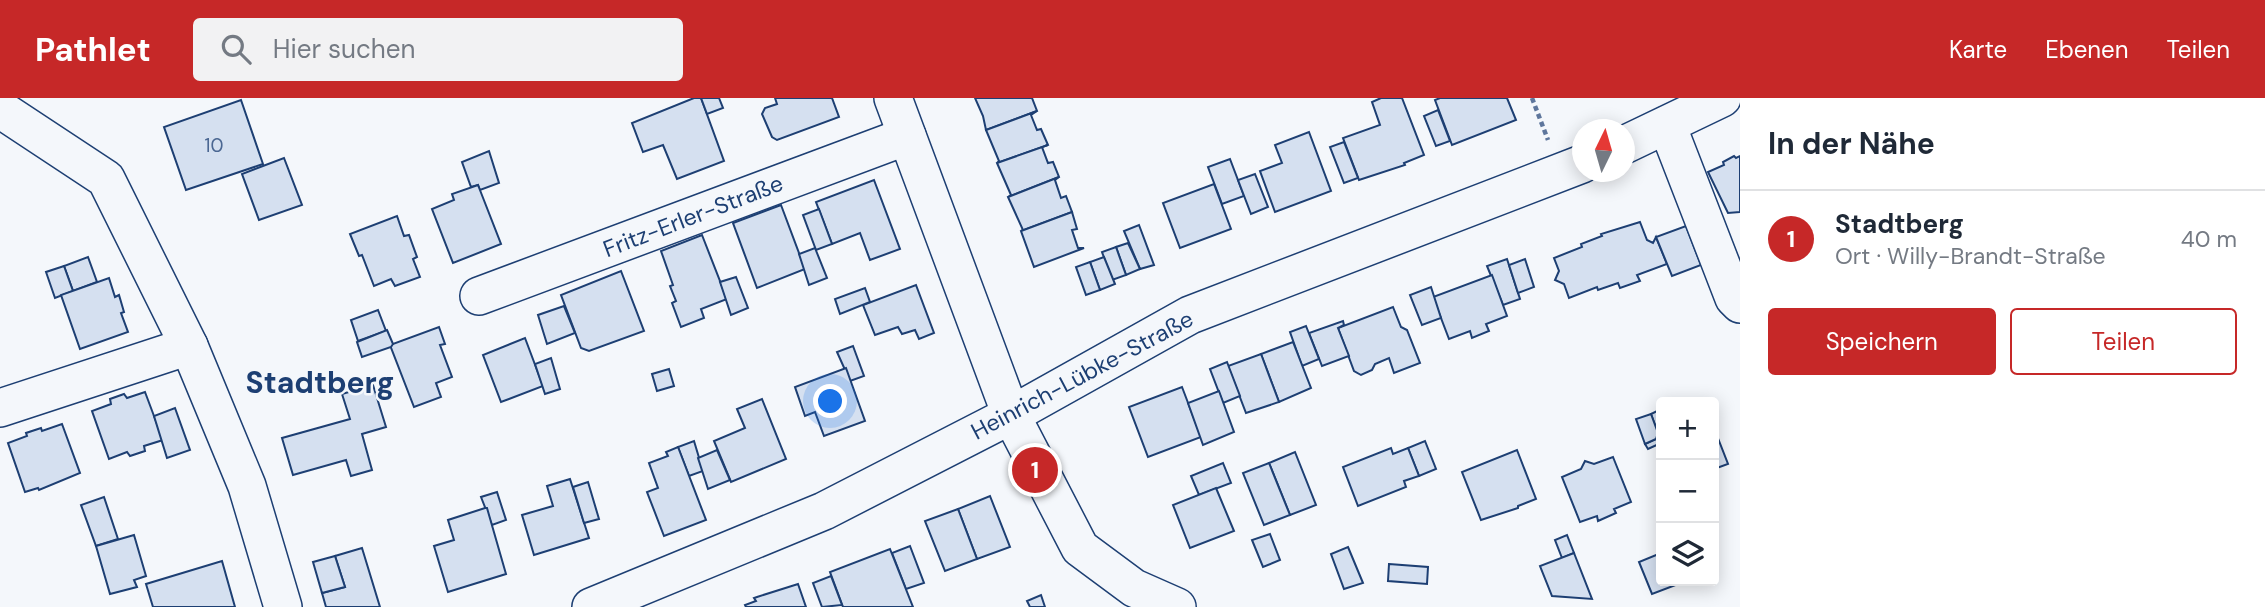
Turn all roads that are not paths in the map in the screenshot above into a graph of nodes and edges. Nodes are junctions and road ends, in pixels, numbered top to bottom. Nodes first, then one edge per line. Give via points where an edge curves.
1 (893, 98) edge
2 (1721, 98) edge
3 (0, 108) edge
4 (1667, 125) junction
5 (907, 136) junction
6 (1635, 140) edge
7 (1572, 169) edge
8 (479, 296) dead end
9 (1740, 304) edge
10 (189, 346) junction
11 (0, 408) edge
12 (1011, 415) junction
13 (283, 607) edge
14 (591, 607) edge
15 (1177, 607) edge

1 - 5 street
2 - 4 street
3 - 10 street via 106,179
4 - 6 street
4 - 9 street
5 - 8 street, Fritz-Erler-Straße
5 - 12 street
7 - 12 street, Heinrich-Lübke-Straße via 1190,315
10 - 11 street
10 - 13 street via 247,486
12 - 14 street, Heinrich-Lübke-Straße via 824,511
12 - 15 street via 1080,548 1134,588

